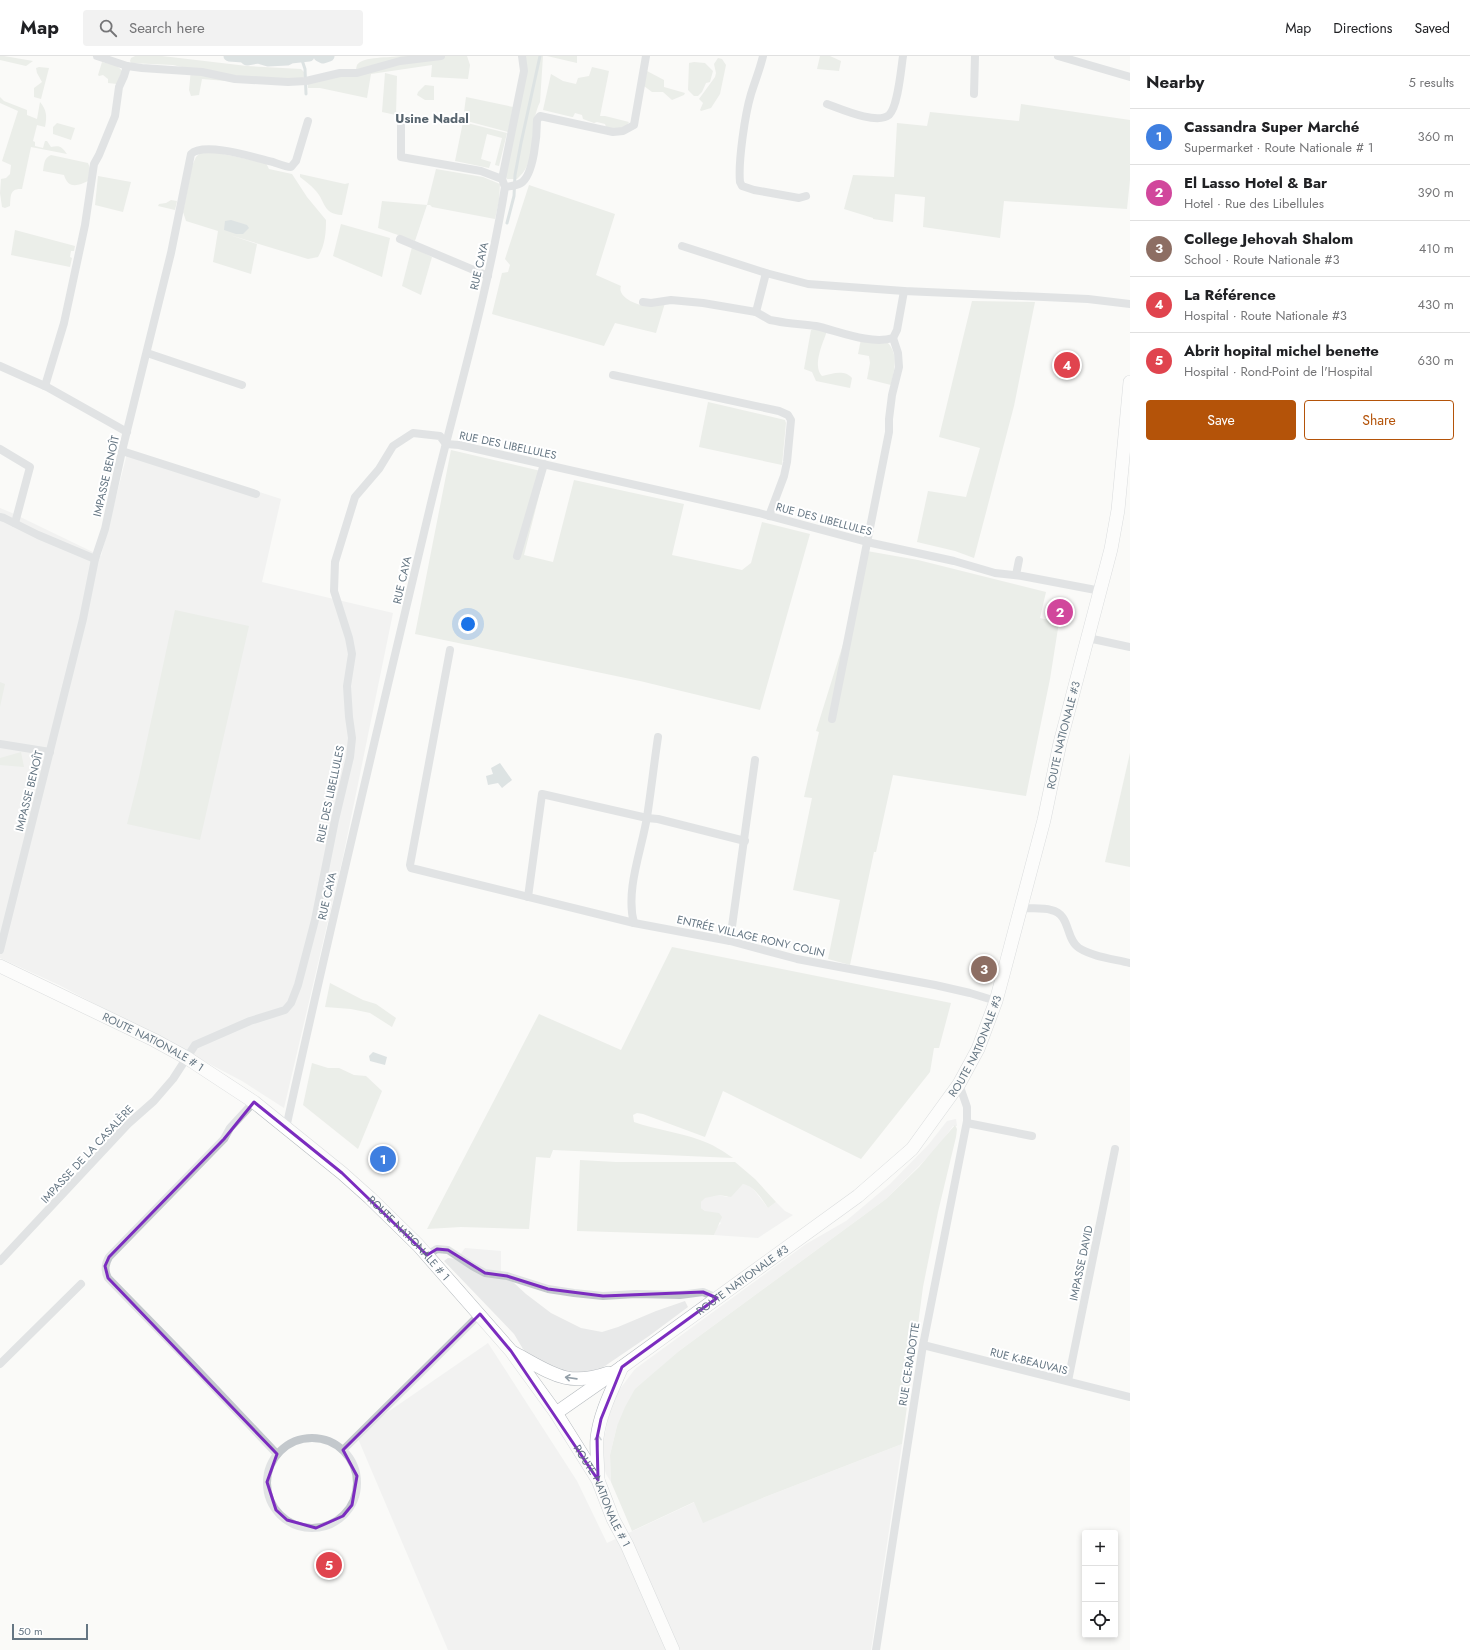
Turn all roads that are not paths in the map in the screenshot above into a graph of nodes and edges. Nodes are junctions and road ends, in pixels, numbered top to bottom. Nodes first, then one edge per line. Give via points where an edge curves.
1 (97, 56) edge
2 (441, 56) edge
3 (522, 56) edge
4 (646, 56) edge
5 (763, 56) edge
6 (902, 56) edge
7 (975, 56) edge
8 (1058, 56) edge
9 (127, 66) junction
10 (1130, 77) edge
11 (974, 94) dead end
12 (827, 104) dead end
13 (401, 116) dead end
14 (308, 121) dead end
15 (502, 179) junction
16 (505, 188) junction
17 (806, 196) dead end
18 (400, 239) dead end
19 (682, 246) dead end
20 (766, 273) junction
21 (488, 276) junction
22 (904, 291) junction
23 (642, 302) dead end
24 (1130, 304) edge
25 (756, 312) junction
26 (893, 338) junction
27 (147, 353) junction
28 (0, 366) edge
29 (613, 375) dead end
30 (1130, 382) edge
31 (242, 385) dead end
32 (45, 386) junction
33 (1128, 421) edge
34 (127, 432) junction
35 (446, 444) junction
36 (0, 449) edge
37 (122, 452) junction
38 (544, 464) junction
39 (256, 494) dead end
40 (769, 516) junction
41 (0, 517) edge
42 (15, 523) junction
43 (867, 542) junction
44 (517, 556) dead end
45 (95, 559) junction
46 (1019, 560) dead end
47 (1016, 575) junction
48 (1101, 591) junction
49 (1088, 638) junction
50 (1130, 647) edge
51 (450, 650) dead end
52 (832, 719) dead end
53 (658, 738) dead end
54 (0, 744) edge
55 (50, 752) junction
56 (755, 760) dead end
57 (647, 818) junction
58 (745, 841) junction
59 (528, 897) junction
60 (1020, 908) junction
61 (634, 922) junction
62 (730, 940) junction
63 (0, 950) edge
64 (1130, 963) edge
65 (0, 966) edge
66 (996, 1001) junction
67 (188, 1058) junction
68 (959, 1084) junction
69 (254, 1102) junction
70 (967, 1123) junction
71 (286, 1128) junction
72 (1032, 1136) dead end
73 (1115, 1149) dead end
74 (427, 1255) junction
75 (0, 1261) edge
76 (81, 1284) dead end
77 (717, 1298) junction
78 (480, 1314) junction
79 (923, 1346) junction
80 (511, 1351) junction
81 (0, 1364) edge
82 (622, 1368) junction
83 (1068, 1381) junction
84 (1130, 1397) edge
85 (556, 1413) junction
86 (344, 1450) junction
87 (277, 1454) junction
88 (598, 1480) junction
89 (673, 1650) edge
90 (876, 1650) edge

1 - 9 street
2 - 9 street via 400,61 357,73 340,73 288,82
3 - 15 street via 522,85
4 - 16 street via 634,125 624,131 612,132 540,116 537,120 527,175 521,183
5 - 17 street via 750,95 743,138 740,182 742,186 754,190 799,198
6 - 12 street via 894,106 889,116 881,119 867,117
7 - 11 street
8 - 10 street
9 - 32 street via 119,88 115,116 94,164 70,295
13 - 15 street via 401,157 481,171
14 - 27 street, IMPASSE BENOÎT via 296,162 291,166 211,150 201,149 191,154
15 - 16 street, RUE CAYA
16 - 21 street, RUE CAYA
18 - 21 street
19 - 20 street
20 - 22 street via 808,284
20 - 25 street
21 - 35 street, RUE CAYA
22 - 24 street via 1088,299
22 - 26 street
23 - 25 street via 671,300
25 - 26 street via 776,322 814,326 870,339
26 - 43 street via 899,367
27 - 31 street
27 - 34 street, IMPASSE BENOÎT
28 - 32 street
29 - 40 street via 788,415 791,420 787,462
30 - 33 main road, ROUTE NATIONALE #3
32 - 34 street
33 - 48 main road, ROUTE NATIONALE #3 via 1117,518
34 - 37 street, IMPASSE BENOÎT
35 - 38 street, RUE DES LIBELLULES
35 - 67 street, RUE DES LIBELLULES via 440,436 413,433 393,446 379,469 355,497 335,562 334,591 352,654 347,686 352,738 315,920 291,1004 285,1010 250,1021 194,1045
35 - 71 street, RUE CAYA
36 - 42 street via 30,467
37 - 39 street
37 - 45 street, IMPASSE BENOÎT via 105,529
38 - 40 street, RUE DES LIBELLULES
38 - 44 street
40 - 43 street, RUE DES LIBELLULES
41 - 42 street
42 - 45 street
43 - 47 street, RUE DES LIBELLULES via 954,561 995,573
43 - 52 street
45 - 55 street, IMPASSE BENOÎT
46 - 47 street
47 - 48 street, RUE DES LIBELLULES
48 - 49 main road, ROUTE NATIONALE #3
49 - 50 street
49 - 60 main road, ROUTE NATIONALE #3
51 - 59 street, ENTRÉE VILLAGE RONY COLIN via 410,865 414,869
53 - 57 street
54 - 55 street
55 - 63 street, IMPASSE BENOÎT
56 - 58 street
57 - 58 street
57 - 59 street via 542,794
57 - 61 street via 640,844 631,902
58 - 62 street
59 - 61 street, ENTRÉE VILLAGE RONY COLIN
60 - 64 street via 1052,910 1066,922 1069,934 1078,948
60 - 66 main road, ROUTE NATIONALE #3
61 - 62 street, ENTRÉE VILLAGE RONY COLIN
62 - 66 street, ENTRÉE VILLAGE RONY COLIN via 797,959 935,985
65 - 67 main road, ROUTE NATIONALE # 1
66 - 68 main road, ROUTE NATIONALE #3 via 978,1049
67 - 69 main road, ROUTE NATIONALE # 1
67 - 75 street, IMPASSE DE LA CASALÈRE via 154,1101 128,1124
68 - 70 street, RUE CE-RADOTTE via 967,1107
68 - 77 main road, ROUTE NATIONALE #3 via 912,1149 858,1196
69 - 71 main road, ROUTE NATIONALE # 1
69 - 87 street via 224,1138 109,1256 105,1272
70 - 72 street
70 - 79 street, RUE CE-RADOTTE
71 - 74 main road, ROUTE NATIONALE # 1 via 370,1198
73 - 83 street, IMPASSE DAVID
74 - 77 street via 437,1249 448,1250 485,1272 548,1289 574,1293 603,1296 680,1295 703,1292
74 - 78 main road, ROUTE NATIONALE # 1
76 - 81 street
77 - 82 main road, ROUTE NATIONALE #3
78 - 80 main road, ROUTE NATIONALE # 1
78 - 86 street
79 - 83 street, RUE K-BEAUVAIS
79 - 90 street, RUE CE-RADOTTE
82 -> 80 main road via 596,1377 574,1380 554,1374
80 - 85 main road, ROUTE NATIONALE # 1
82 - 85 main road, ROUTE NATIONALE #3
88 -> 82 main road via 597,1438 606,1403
83 - 84 street, RUE K-BEAUVAIS
85 - 88 main road, ROUTE NATIONALE # 1
86 - 87 street via 331,1442 317,1438 302,1439 288,1445
86 - 87 street via 357,1476 357,1491 343,1516 330,1524 316,1528 301,1526 287,1520 276,1510 269,1497 267,1482 270,1467
88 - 89 main road, ROUTE NATIONALE # 1 via 613,1519 627,1544

